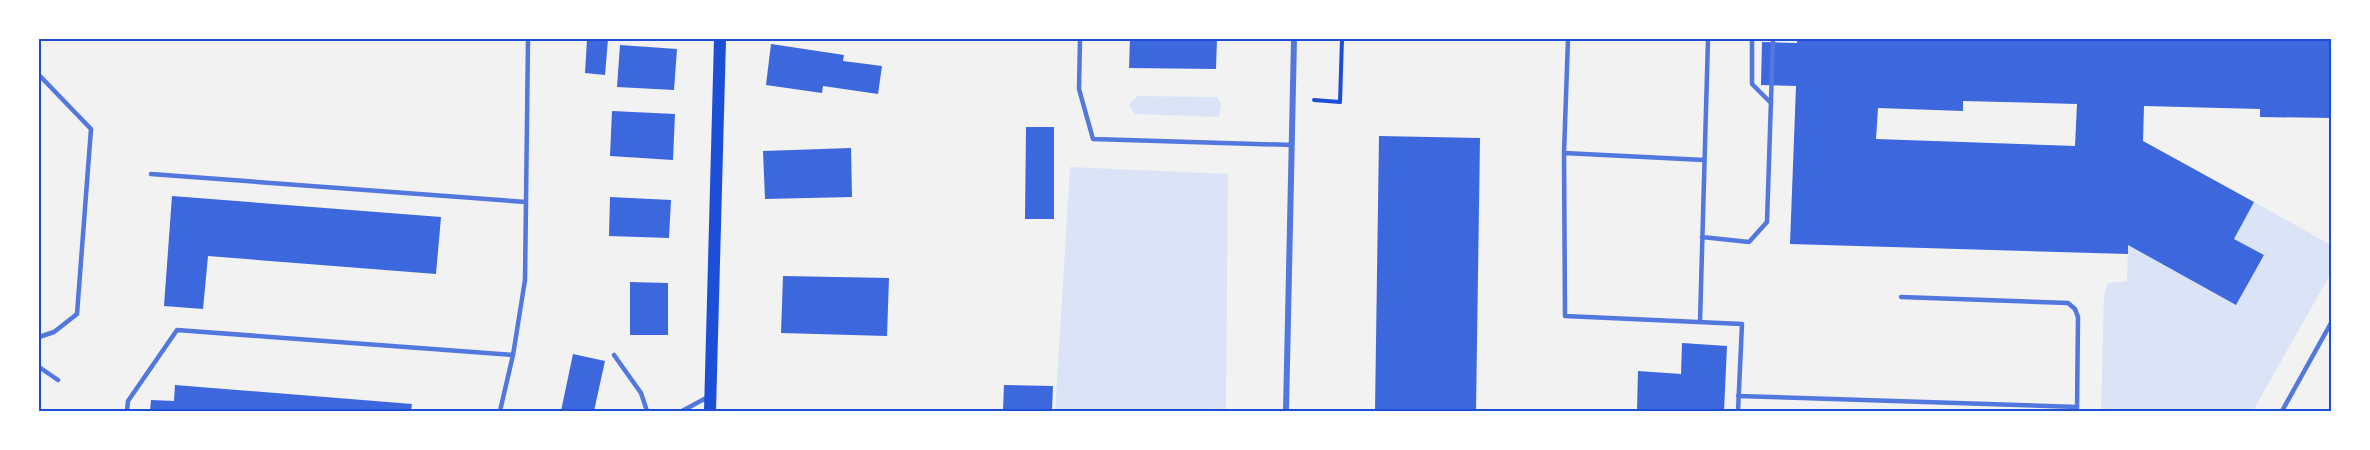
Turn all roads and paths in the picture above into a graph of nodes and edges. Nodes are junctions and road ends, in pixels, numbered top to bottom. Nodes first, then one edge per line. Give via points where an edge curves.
1 (528, 39) edge
2 (720, 39) edge
3 (1080, 39) edge
4 (1294, 39) edge
5 (1342, 39) edge
6 (1568, 39) edge
7 (1708, 39) edge
8 (1752, 39) edge
9 (1773, 39) edge
10 (39, 75) edge
11 (1293, 99) junction
12 (1771, 103) junction
13 (1292, 146) junction
14 (1564, 153) junction
15 (1704, 160) junction
16 (151, 174) dead end
17 (526, 202) junction
18 (1702, 237) junction
19 (1901, 297) dead end
20 (1700, 322) junction
21 (2331, 323) edge
22 (39, 337) edge
23 (614, 355) dead end
24 (513, 356) junction
25 (39, 367) edge
26 (58, 380) dead end
27 (710, 396) junction
28 (1738, 396) junction
29 (2077, 409) edge
30 (127, 411) edge
31 (500, 411) edge
32 (648, 411) edge
33 (682, 411) edge
34 (710, 411) edge
35 (1286, 411) edge
36 (1738, 411) edge
37 (2282, 411) edge

1 - 17 lane
2 - 27 main road
3 - 13 lane via 1079,89 1093,139
4 - 11 street
5 - 11 path via 1340,102
6 - 14 lane
7 - 15 lane
8 - 12 lane via 1752,84
9 - 12 lane
10 - 22 lane via 91,129 77,314 54,332
11 - 13 street
12 - 18 lane via 1767,222 1749,242
13 - 35 street
14 - 15 lane
14 - 20 lane via 1565,316
15 - 18 lane
16 - 17 lane
17 - 24 lane via 525,280
18 - 20 lane
19 - 29 lane via 2068,303 2079,317
20 - 28 lane via 1742,324
21 - 37 lane
23 - 32 lane via 641,393
24 - 30 lane via 177,330 128,400
24 - 31 lane
25 - 26 lane
27 - 33 lane
27 - 34 main road
28 - 29 lane
28 - 36 lane

